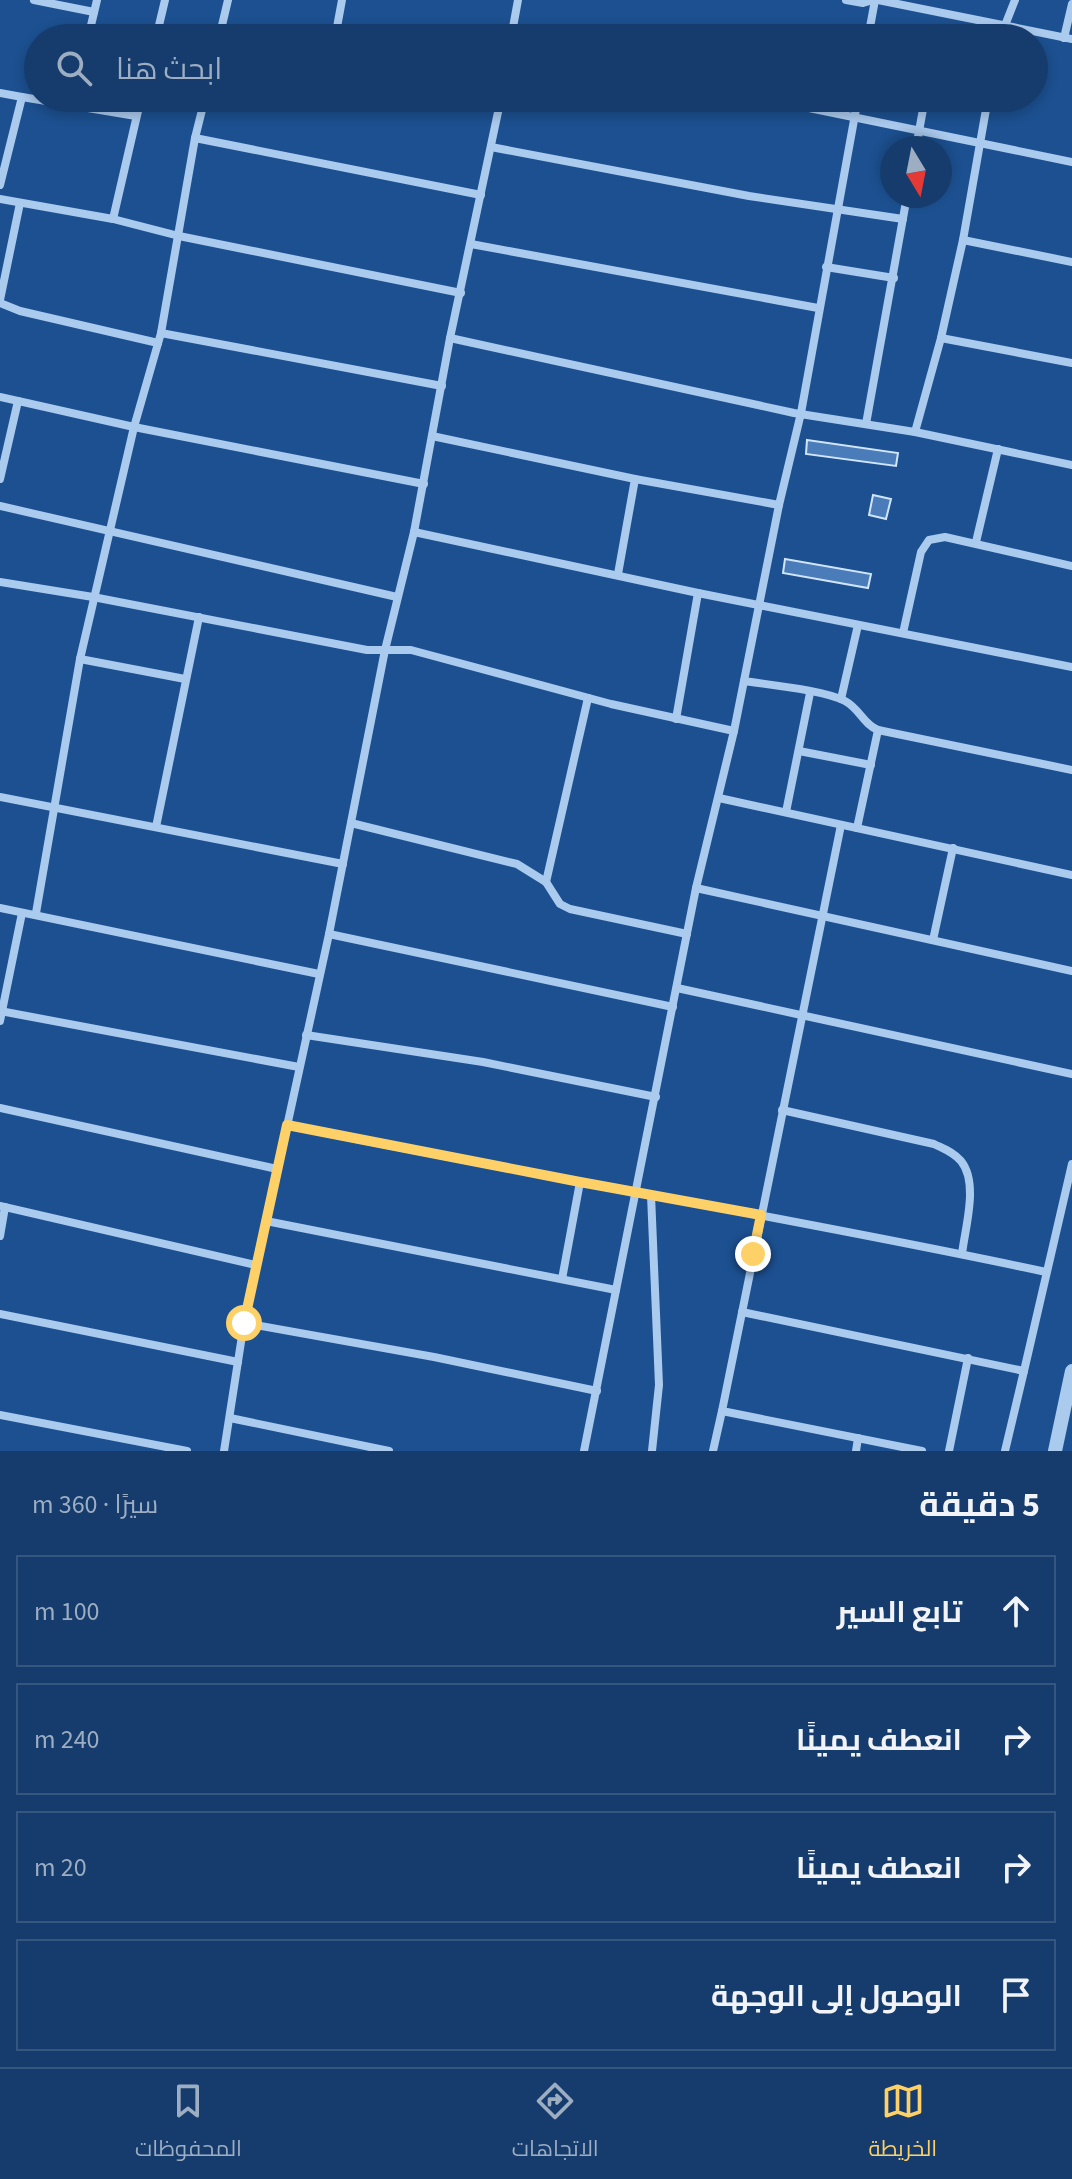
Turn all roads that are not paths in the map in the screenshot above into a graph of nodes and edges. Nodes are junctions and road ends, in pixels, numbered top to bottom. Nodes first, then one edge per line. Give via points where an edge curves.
1 (34, 0) edge
2 (97, 0) edge
3 (165, 0) edge
4 (228, 0) edge
5 (342, 0) edge
6 (518, 0) edge
7 (846, 0) edge
8 (875, 0) edge
9 (1015, 0) edge
10 (1072, 4) edge
11 (94, 12) junction
12 (91, 24) edge
13 (159, 24) edge
14 (222, 24) edge
15 (338, 24) edge
16 (514, 24) edge
17 (871, 24) edge
18 (1000, 24) edge
19 (1005, 24) edge
20 (1048, 34) edge
21 (1068, 38) edge
22 (0, 93) edge
23 (22, 97) joint
24 (118, 112) edge
25 (137, 112) edge
26 (201, 112) edge
27 (498, 112) edge
28 (826, 112) edge
29 (855, 112) edge
30 (923, 112) edge
31 (986, 112) edge
32 (136, 116) junction
33 (854, 118) junction
34 (919, 132) junction
35 (918, 136) edge
36 (195, 138) junction
37 (982, 145) junction
38 (491, 147) junction
39 (1072, 162) edge
40 (0, 185) edge
41 (481, 195) junction
42 (0, 199) edge
43 (20, 203) junction
44 (905, 208) edge
45 (838, 210) junction
46 (113, 219) junction
47 (903, 219) junction
48 (179, 236) junction
49 (963, 240) junction
50 (471, 244) junction
51 (1072, 262) edge
52 (826, 267) junction
53 (894, 278) junction
54 (461, 293) junction
55 (0, 301) edge
56 (818, 308) junction
57 (159, 338) junction
58 (450, 338) junction
59 (941, 338) junction
60 (1072, 363) edge
61 (442, 386) junction
62 (0, 397) edge
63 (18, 401) junction
64 (801, 413) junction
65 (866, 424) junction
66 (134, 427) junction
67 (915, 432) junction
68 (432, 436) junction
69 (998, 449) junction
70 (1072, 465) edge
71 (0, 479) edge
72 (635, 479) junction
73 (424, 484) junction
74 (779, 505) junction
75 (0, 506) edge
76 (109, 530) junction
77 (414, 532) junction
78 (976, 542) junction
79 (1072, 566) edge
80 (618, 574) junction
81 (0, 582) edge
82 (698, 593) junction
83 (93, 597) junction
84 (397, 597) junction
85 (759, 604) junction
86 (199, 617) junction
87 (858, 625) junction
88 (903, 633) junction
89 (385, 650) junction
90 (80, 659) junction
91 (1072, 667) edge
92 (185, 679) junction
93 (744, 681) junction
94 (810, 693) junction
95 (588, 698) junction
96 (841, 699) junction
97 (676, 719) junction
98 (878, 730) junction
99 (734, 731) junction
100 (799, 751) junction
101 (871, 765) junction
102 (1072, 770) edge
103 (0, 797) edge
104 (719, 798) junction
105 (56, 808) junction
106 (786, 812) junction
107 (351, 823) junction
108 (841, 825) junction
109 (156, 827) junction
110 (857, 828) junction
111 (953, 848) junction
112 (343, 864) junction
113 (1072, 875) edge
114 (546, 882) junction
115 (696, 888) junction
116 (0, 908) edge
117 (22, 913) junction
118 (36, 913) junction
119 (821, 914) junction
120 (329, 934) junction
121 (687, 934) junction
122 (933, 940) junction
123 (1072, 971) edge
124 (319, 974) junction
125 (677, 988) junction
126 (673, 1007) junction
127 (2, 1012) edge
128 (801, 1016) junction
129 (0, 1021) edge
130 (306, 1035) junction
131 (299, 1067) junction
132 (1072, 1074) edge
133 (656, 1097) junction
134 (0, 1108) edge
135 (782, 1110) junction
136 (287, 1125) junction
137 (1072, 1164) edge
138 (277, 1169) junction
139 (580, 1182) junction
140 (636, 1192) junction
141 (651, 1195) junction
142 (2, 1206) edge
143 (761, 1215) junction
144 (266, 1221) junction
145 (0, 1236) edge
146 (962, 1254) junction
147 (256, 1265) junction
148 (1046, 1272) junction
149 (562, 1279) junction
150 (616, 1290) junction
151 (742, 1312) junction
152 (0, 1314) edge
153 (244, 1323) junction
154 (968, 1358) junction
155 (238, 1362) junction
156 (1024, 1371) junction
157 (1072, 1371) edge
158 (597, 1391) junction
159 (722, 1411) junction
160 (0, 1415) edge
161 (230, 1418) junction
162 (858, 1438) junction
163 (187, 1451) edge
164 (224, 1451) edge
165 (389, 1451) edge
166 (584, 1451) edge
167 (652, 1451) edge
168 (713, 1451) edge
169 (856, 1451) edge
170 (922, 1451) edge
171 (949, 1451) edge
172 (1005, 1451) edge
173 (1055, 1451) edge

1 - 11 street
2 - 11 street
3 - 13 street
4 - 14 street
5 - 15 street
6 - 16 street
7 - 8 street
8 - 17 street
8 - 18 street
9 - 19 street
10 - 21 street
11 - 12 street
20 - 21 street
22 - 23 street
23 - 40 street
24 - 32 street
25 - 32 street
26 - 36 street
27 - 38 street
28 - 33 street
29 - 33 street
30 - 34 street
31 - 37 street
32 - 46 street
33 - 34 street
33 - 45 street
34 - 35 street
34 - 37 street
36 - 41 street
36 - 48 street
37 - 39 street
37 - 49 street
38 - 41 street
38 - 45 street
41 - 50 street
42 - 43 street
43 - 46 street
43 - 55 street
44 - 47 street
45 - 47 street
45 - 52 street
46 - 48 street
47 - 53 street
48 - 54 street
48 - 57 street
49 - 51 street
49 - 59 street
50 - 54 street
50 - 56 street
52 - 53 street
52 - 56 street
53 - 65 street
54 - 58 street
55 - 57 street via 20,311
56 - 64 street
57 - 61 street
57 - 66 street
58 - 61 street
58 - 64 street
59 - 60 street
59 - 67 street
61 - 68 street
62 - 63 street
63 - 66 street
63 - 71 street
64 - 65 street
64 - 74 street
65 - 67 street
66 - 73 street
66 - 76 street
67 - 69 street
68 - 72 street
68 - 73 street
69 - 70 street
69 - 78 street
72 - 74 street
72 - 80 street
73 - 77 street
74 - 85 street
75 - 76 street
76 - 83 street
76 - 84 street
77 - 80 street
77 - 84 street
78 - 79 street
78 - 88 street via 939,537 925,543
80 - 82 street
81 - 83 street
82 - 85 street
82 - 97 street
83 - 86 street
83 - 90 street
84 - 89 street
85 - 87 street
85 - 93 street
86 - 89 street
86 - 92 street
87 - 88 street
87 - 96 street
88 - 91 street
89 - 95 street via 440,657
89 - 107 street
90 - 92 street
90 - 105 street
92 - 109 street
93 - 94 street
93 - 99 street
94 - 96 street
94 - 100 street
95 - 97 street
95 - 114 street
96 - 98 street
97 - 99 street
98 - 101 street
98 - 102 street
99 - 104 street
100 - 101 street
100 - 106 street
101 - 110 street
103 - 105 street
104 - 106 street
104 - 115 street
105 - 109 street
105 - 118 street
106 - 108 street
107 - 112 street
107 - 114 street via 517,864
108 - 110 street
108 - 119 street
109 - 112 street
110 - 111 street
111 - 113 street
111 - 122 street
112 - 120 street
114 - 121 street via 560,904 570,909
115 - 119 street
115 - 121 street
116 - 117 street
117 - 118 street
117 - 127 street
118 - 124 street
119 - 122 street
119 - 128 street
120 - 124 street
120 - 126 street
121 - 125 street
122 - 123 street
124 - 130 street
125 - 126 street
125 - 128 street
126 - 133 street
127 - 129 street
127 - 131 street
128 - 132 street
128 - 135 street
130 - 131 street
130 - 133 street via 483,1062
131 - 136 street
133 - 140 street
134 - 138 street
135 - 143 street
135 - 146 street via 934,1144 953,1153 963,1164 969,1194
136 - 138 street
136 - 139 street
137 - 148 street
138 - 144 street
139 - 140 street
139 - 149 street
140 - 141 street
140 - 150 street
141 - 143 street
141 - 167 street via 659,1385
142 - 145 street
142 - 147 street
143 - 146 street
143 - 151 street
144 - 147 street
144 - 149 street
146 - 148 street
147 - 153 street
148 - 156 street
149 - 150 street
150 - 158 street
151 - 154 street
151 - 159 street
152 - 155 street
153 - 155 street
153 - 158 street
154 - 156 street
154 - 171 street
155 - 161 street
156 - 172 street
157 - 173 street
158 - 166 street
159 - 162 street
159 - 168 street
160 - 163 street
161 - 164 street
161 - 165 street
162 - 169 street
162 - 170 street

